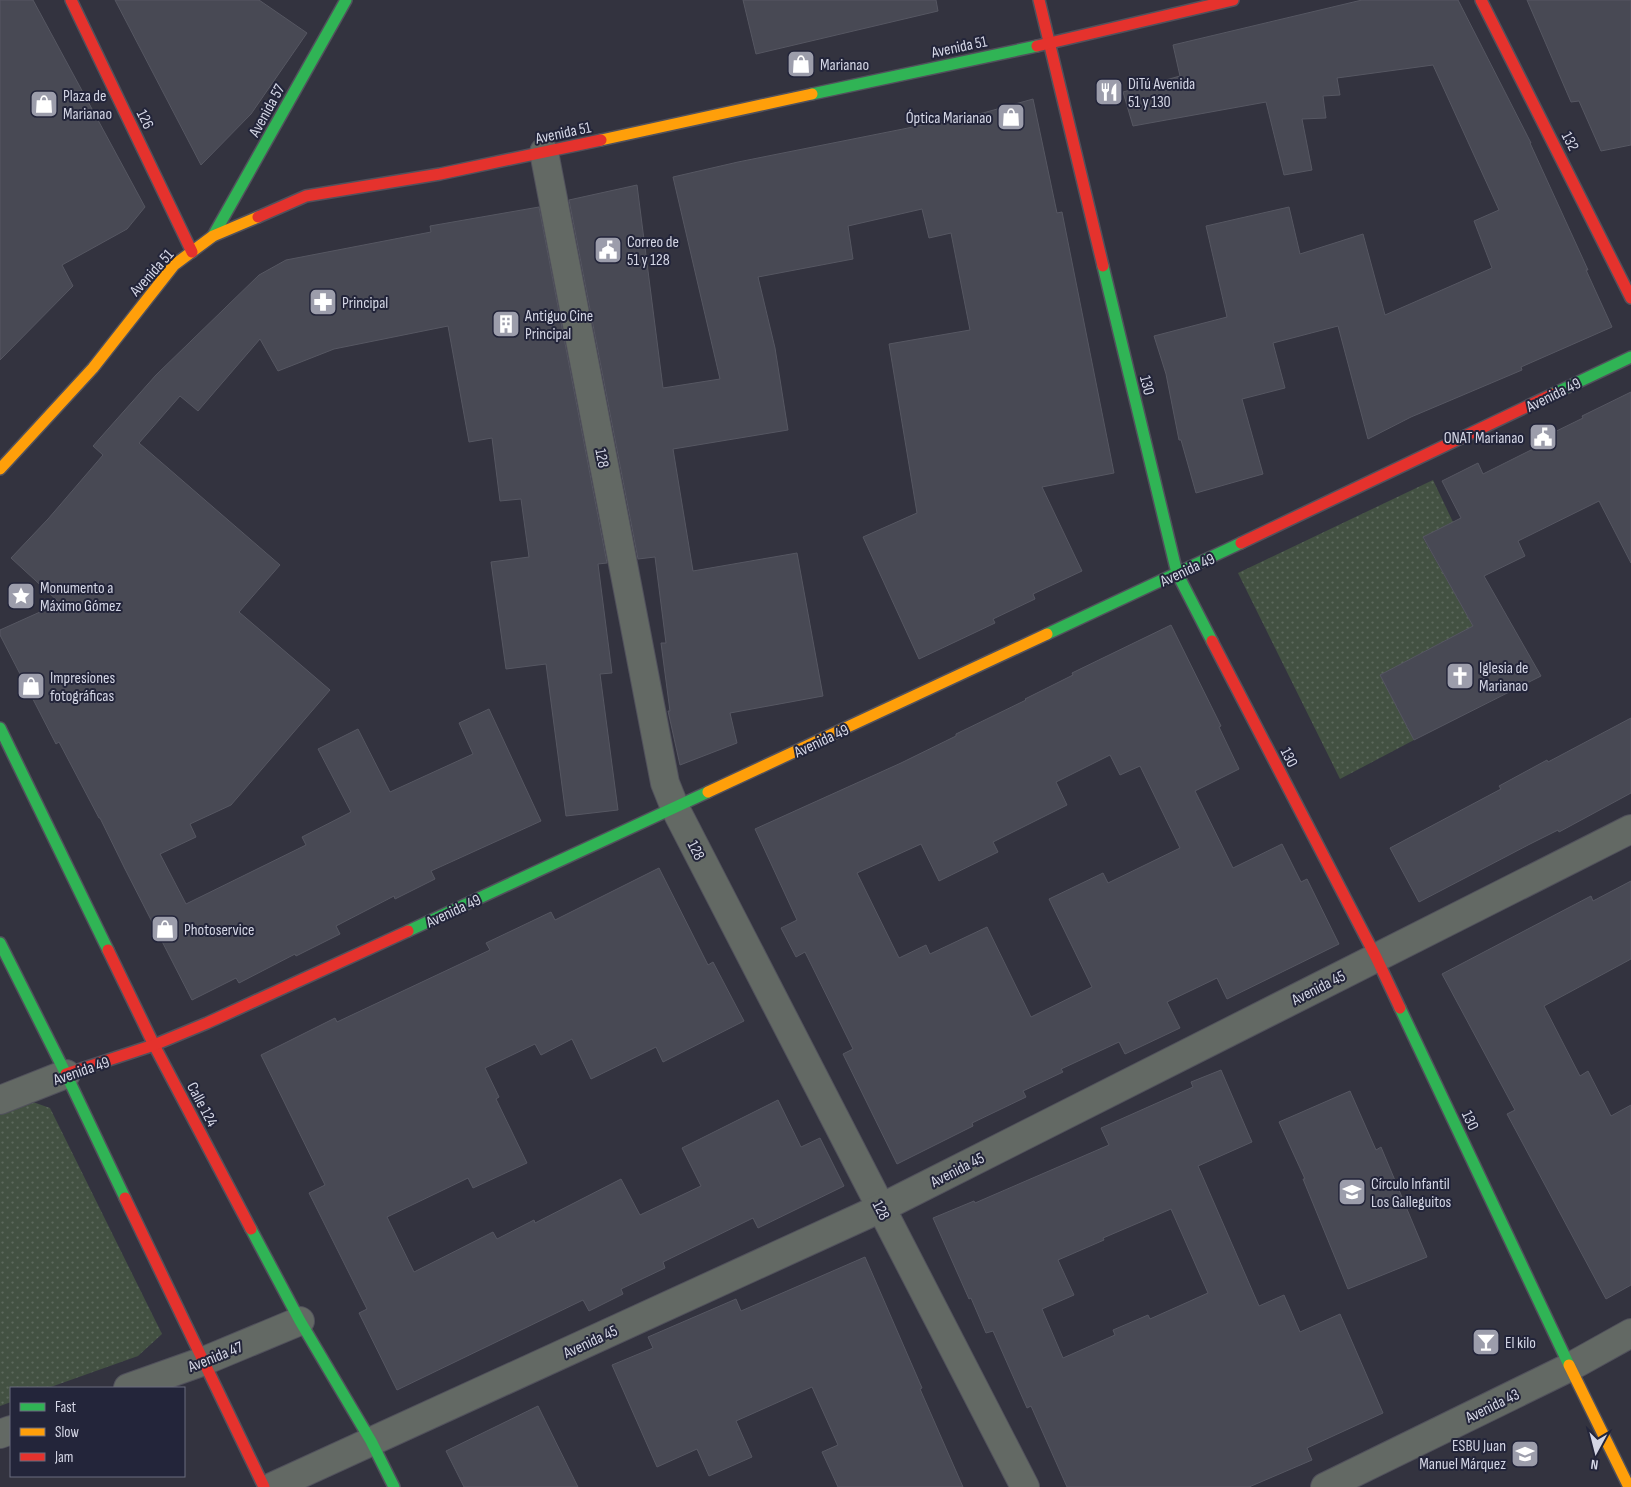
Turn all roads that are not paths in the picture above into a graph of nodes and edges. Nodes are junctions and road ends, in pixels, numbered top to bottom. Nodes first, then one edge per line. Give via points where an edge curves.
1 (70, 0) edge
2 (346, 0) edge
3 (1039, 0) edge
4 (1233, 0) edge
5 (1481, 0) edge
6 (1049, 44) junction
7 (544, 152) junction
8 (213, 236) junction
9 (192, 252) junction
10 (1631, 298) edge
11 (1631, 357) edge
12 (0, 469) edge
13 (1177, 574) junction
14 (0, 728) edge
15 (676, 808) junction
16 (1631, 829) edge
17 (0, 944) edge
18 (1376, 957) junction
19 (154, 1044) junction
20 (66, 1074) junction
21 (0, 1100) edge
22 (881, 1208) junction
23 (300, 1321) junction
24 (1631, 1333) edge
25 (204, 1361) junction
26 (1570, 1367) junction
27 (131, 1387) edge
28 (371, 1441) junction
29 (264, 1487) edge
30 (272, 1487) edge
31 (394, 1487) edge
32 (1025, 1487) edge
33 (1325, 1487) edge
34 (1629, 1487) edge

1 - 9 street, 126
2 - 8 street, Avenida 57
3 - 6 street, 130
4 - 6 street, Avenida 51
5 - 10 street, 132
6 - 7 street, Avenida 51
6 - 13 street, 130
7 - 8 street, Avenida 51 via 440,174 306,196
7 - 15 street, 128 via 665,783
8 - 9 street, Avenida 51
9 - 12 street, Avenida 51 via 174,265 93,368
11 - 13 street, Avenida 49
13 - 15 street, Avenida 49
13 - 18 street, 130
14 - 19 street, Calle 124
15 - 19 street, Avenida 49 via 207,1023
15 - 22 street, 128
16 - 18 street, Avenida 45
17 - 20 street
18 - 22 street, Avenida 45
18 - 26 street, 130
19 - 20 street, Avenida 49
19 - 23 street, Calle 124
20 - 21 street, Avenida 49
20 - 25 street
22 - 28 street, Avenida 45
22 - 32 street, 128
23 - 25 street, Avenida 47
23 - 28 street, Calle 124
24 - 26 street, Avenida 43
25 - 27 street, Avenida 47
25 - 29 street
26 - 33 street, Avenida 43
26 - 34 street, 130
28 - 30 street, Avenida 45
28 - 31 street, Calle 124

